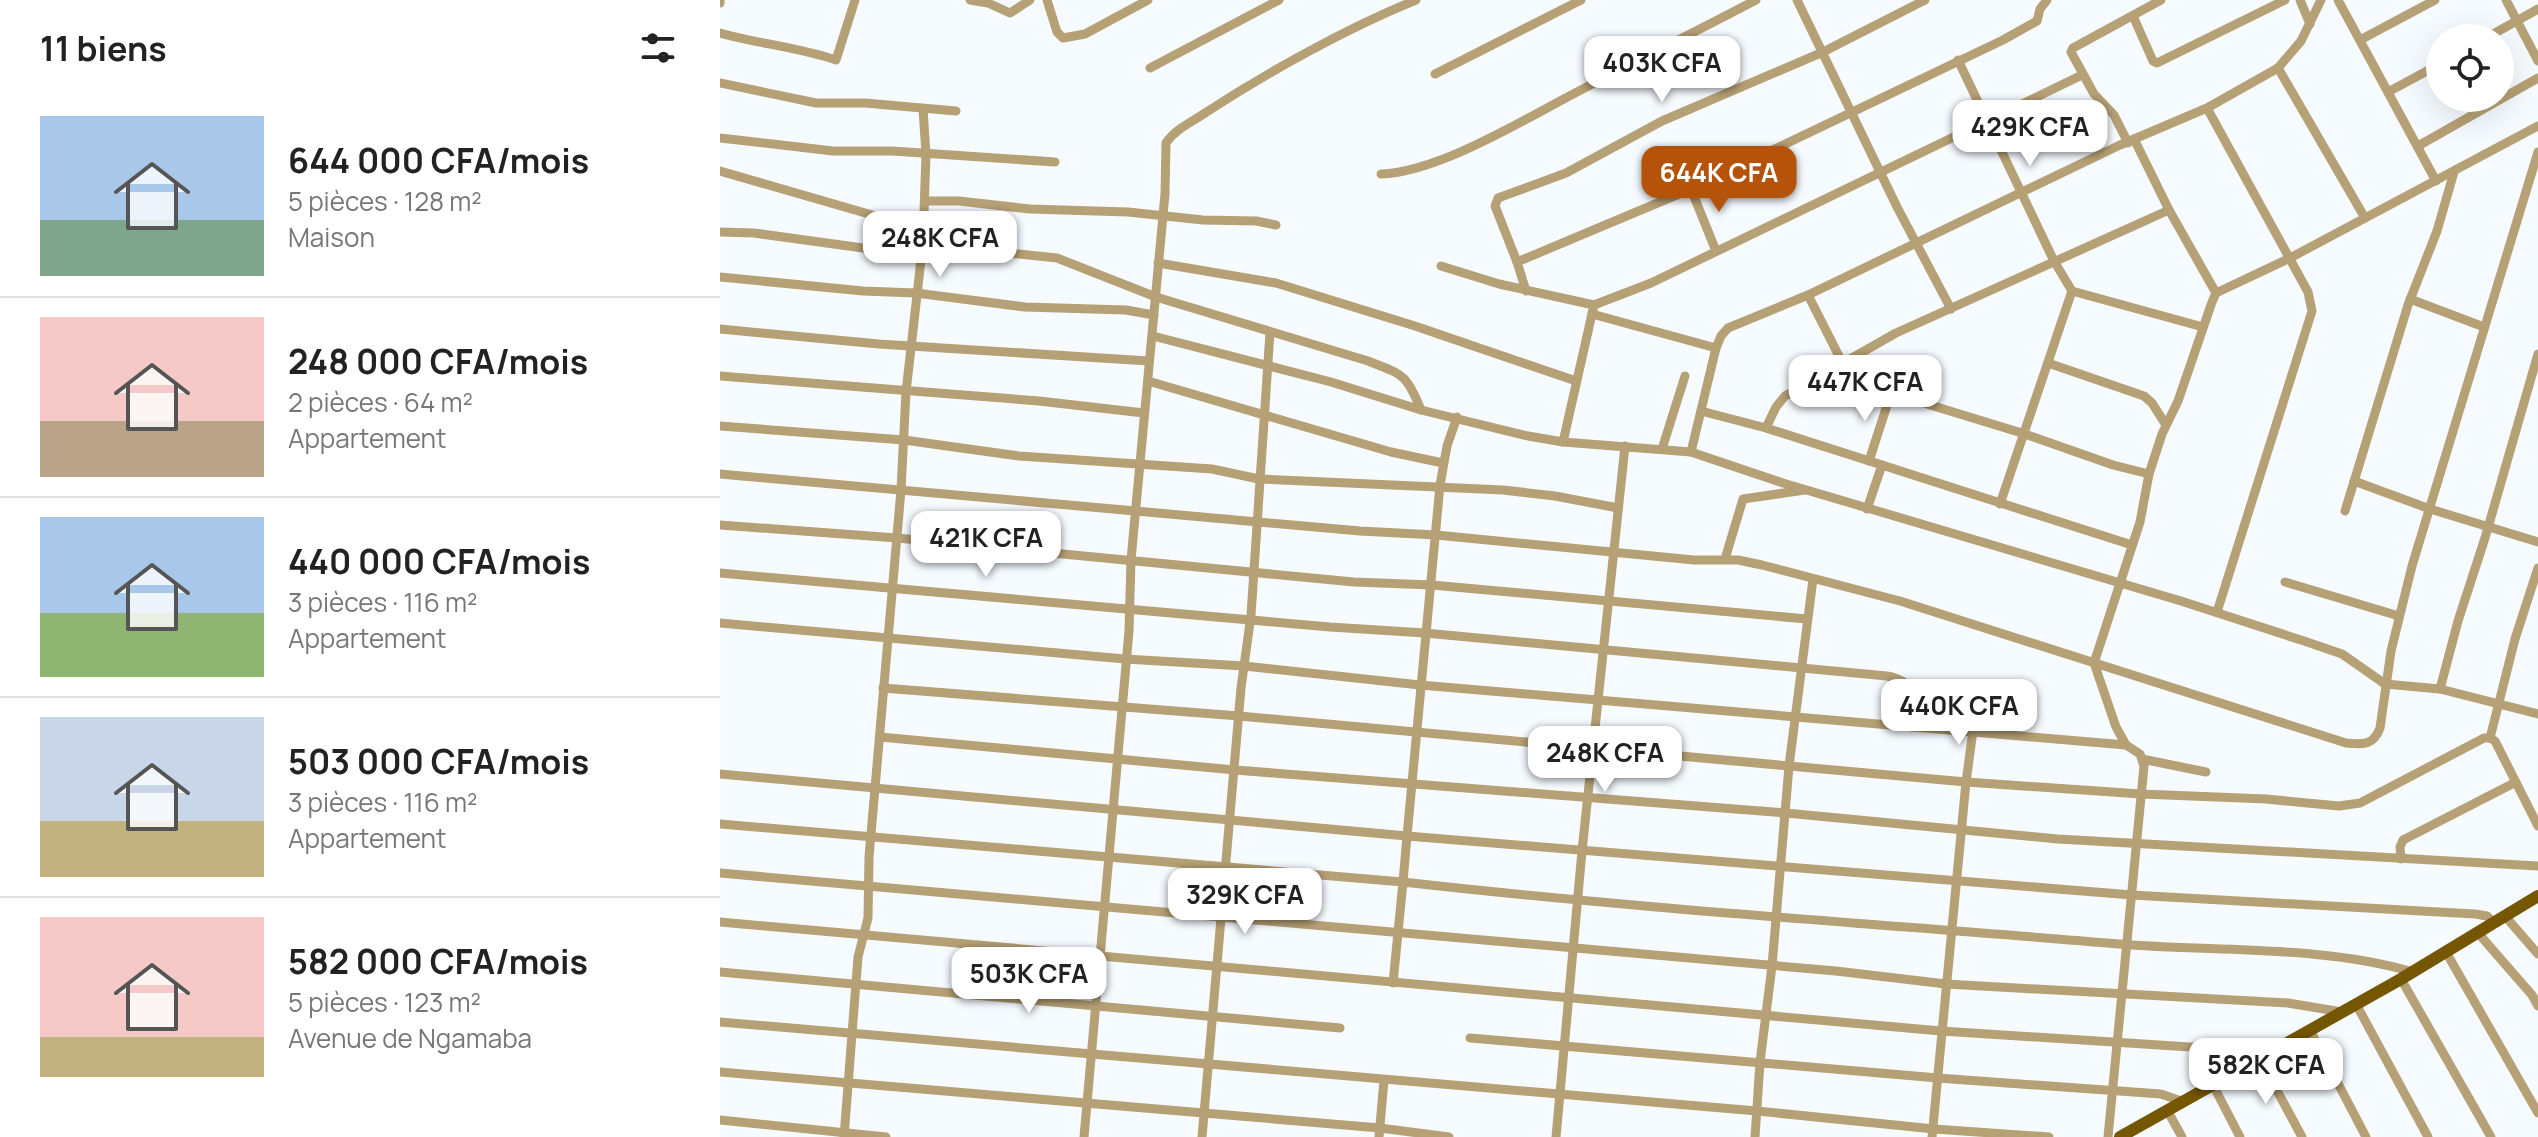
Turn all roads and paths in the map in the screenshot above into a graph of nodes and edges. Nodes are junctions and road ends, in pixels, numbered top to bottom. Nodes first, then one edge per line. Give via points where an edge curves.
1 (855, 0) edge
2 (970, 0) edge
3 (1030, 0) edge
4 (1047, 0) edge
5 (1148, 0) edge
6 (1279, 0) edge
7 (1416, 0) edge
8 (1581, 0) edge
9 (1756, 0) edge
10 (1797, 0) edge
11 (1925, 0) edge
12 (2047, 0) edge
13 (2161, 0) edge
14 (2285, 0) edge
15 (2300, 0) edge
16 (2321, 0) edge
17 (2338, 0) edge
18 (2435, 0) edge
19 (2506, 0) edge
20 (2538, 9) edge
21 (2133, 16) junction
22 (2517, 20) junction
23 (2310, 24) junction
24 (2510, 24) edge
25 (720, 33) edge
26 (2360, 40) junction
27 (1823, 52) junction
28 (1958, 60) junction
29 (2538, 61) edge
30 (1150, 68) dead end
31 (2278, 68) junction
32 (2426, 72) edge
33 (1435, 74) dead end
34 (2082, 75) junction
35 (2538, 78) edge
36 (720, 83) edge
37 (2388, 92) junction
38 (2207, 108) junction
39 (923, 109) junction
40 (956, 111) dead end
41 (1853, 111) junction
42 (1989, 120) junction
43 (2538, 126) edge
44 (720, 138) edge
45 (2132, 142) junction
46 (2418, 146) junction
47 (2538, 152) edge
48 (926, 154) junction
49 (1055, 162) dead end
50 (720, 171) edge
51 (2454, 172) junction
52 (1381, 174) dead end
53 (1881, 174) junction
54 (2436, 181) junction
55 (1691, 189) junction
56 (2023, 192) junction
57 (2526, 192) junction
58 (2538, 196) edge
59 (925, 201) junction
60 (2169, 210) junction
61 (1163, 215) junction
62 (2365, 218) junction
63 (1276, 225) dead end
64 (924, 230) junction
65 (720, 232) edge
66 (1917, 244) junction
67 (1716, 251) junction
68 (921, 256) junction
69 (2290, 258) junction
70 (2054, 261) junction
71 (1517, 262) junction
72 (1158, 263) junction
73 (1441, 266) dead end
74 (720, 277) edge
75 (1526, 291) junction
76 (2072, 291) junction
77 (916, 293) junction
78 (2216, 293) junction
79 (1808, 295) junction
80 (1156, 297) junction
81 (2410, 299) junction
82 (1593, 309) junction
83 (1951, 309) junction
84 (1154, 315) junction
85 (2203, 327) junction
86 (2484, 327) junction
87 (720, 329) edge
88 (1270, 332) junction
89 (1153, 336) junction
90 (912, 345) junction
91 (1716, 348) junction
92 (2538, 354) edge
93 (1149, 361) junction
94 (2048, 363) junction
95 (1843, 364) junction
96 (1265, 365) junction
97 (720, 376) edge
98 (1685, 376) dead end
99 (1148, 381) junction
100 (1576, 381) junction
101 (906, 392) junction
102 (1891, 393) junction
103 (1421, 410) junction
104 (1701, 411) junction
105 (1144, 413) junction
106 (1263, 414) junction
107 (1457, 417) junction
108 (2166, 425) junction
109 (720, 426) edge
110 (1766, 428) junction
111 (2025, 434) junction
112 (904, 440) junction
113 (1563, 442) junction
114 (1625, 446) junction
115 (1662, 449) junction
116 (1691, 452) junction
117 (1869, 461) junction
118 (1141, 463) junction
119 (1443, 463) junction
120 (1882, 465) junction
121 (720, 474) edge
122 (2149, 474) junction
123 (1259, 479) junction
124 (2354, 481) junction
125 (1440, 485) junction
126 (901, 490) junction
127 (1805, 490) junction
128 (2000, 504) junction
129 (1618, 508) junction
130 (1867, 509) junction
131 (2430, 509) junction
132 (1137, 510) junction
133 (2345, 511) dead end
134 (1257, 521) junction
135 (720, 525) edge
136 (2488, 528) junction
137 (1436, 535) junction
138 (897, 538) junction
139 (2538, 542) edge
140 (2132, 545) junction
141 (1613, 553) junction
142 (1725, 559) junction
143 (1131, 560) junction
144 (2538, 568) edge
145 (1254, 572) junction
146 (720, 573) edge
147 (1813, 579) junction
148 (2285, 582) dead end
149 (2119, 584) junction
150 (1432, 585) junction
151 (892, 587) junction
152 (1608, 600) junction
153 (1129, 608) junction
154 (2217, 612) junction
155 (2399, 616) junction
156 (1807, 619) junction
157 (1250, 620) junction
158 (720, 623) edge
159 (1425, 633) junction
160 (889, 638) junction
161 (1603, 651) junction
162 (1125, 659) junction
163 (2094, 663) junction
164 (1244, 666) junction
165 (1802, 668) junction
166 (2385, 684) junction
167 (1420, 685) junction
168 (883, 688) junction
169 (2440, 689) junction
170 (1599, 699) junction
171 (2498, 703) junction
172 (1122, 707) junction
173 (2538, 714) edge
174 (1239, 716) junction
175 (1795, 717) junction
176 (1973, 731) junction
177 (1416, 733) junction
178 (880, 737) junction
179 (2490, 738) junction
180 (2126, 745) junction
181 (1593, 747) junction
182 (1117, 758) junction
183 (2142, 759) junction
184 (1789, 766) junction
185 (1235, 770) junction
186 (2206, 772) dead end
187 (720, 774) edge
188 (1966, 782) junction
189 (2516, 782) junction
190 (1412, 783) junction
191 (876, 787) junction
192 (2141, 794) junction
193 (1588, 799) junction
194 (1112, 809) junction
195 (1786, 813) junction
196 (1230, 820) junction
197 (720, 824) edge
198 (2538, 826) edge
199 (1962, 832) junction
200 (1407, 836) junction
201 (871, 837) junction
202 (2137, 843) junction
203 (1582, 851) junction
204 (1109, 859) junction
205 (2401, 859) junction
206 (1780, 866) junction
207 (2538, 866) edge
208 (1226, 868) junction
209 (720, 873) edge
210 (1403, 882) junction
211 (1958, 882) junction
212 (867, 887) junction
213 (2132, 895) junction
214 (2538, 896) edge
215 (1577, 899) junction
216 (1104, 908) junction
217 (1775, 917) junction
218 (1222, 918) junction
219 (2499, 919) junction
220 (720, 922) edge
221 (1951, 932) junction
222 (1399, 933) junction
223 (2478, 933) junction
224 (863, 936) junction
225 (2126, 945) junction
226 (1574, 949) junction
227 (2446, 952) junction
228 (2538, 954) edge
229 (1099, 958) junction
230 (1772, 966) junction
231 (1218, 968) junction
232 (720, 972) edge
233 (2407, 975) junction
234 (1393, 983) junction
235 (857, 984) junction
236 (1946, 984) junction
237 (2122, 995) junction
238 (1569, 998) junction
239 (2356, 1004) junction
240 (1096, 1005) junction
241 (2538, 1006) edge
242 (2342, 1012) junction
243 (1212, 1015) junction
244 (1767, 1015) junction
245 (720, 1022) edge
246 (1340, 1028) dead end
247 (2310, 1030) junction
248 (1941, 1031) junction
249 (851, 1035) junction
250 (1470, 1038) dead end
251 (2118, 1042) junction
252 (1566, 1047) junction
253 (1092, 1055) junction
254 (2260, 1059) junction
255 (1760, 1062) junction
256 (1207, 1064) junction
257 (720, 1072) edge
258 (1938, 1078) junction
259 (1384, 1080) junction
260 (849, 1083) junction
261 (2213, 1085) junction
262 (2113, 1091) junction
263 (1561, 1096) junction
264 (2184, 1102) junction
265 (1087, 1104) junction
266 (2167, 1110) junction
267 (1757, 1111) junction
268 (1202, 1113) junction
269 (2538, 1113) edge
270 (720, 1120) edge
271 (1379, 1132) edge
272 (1933, 1133) edge
273 (845, 1135) edge
274 (886, 1137) edge
275 (1084, 1137) edge
276 (1202, 1137) edge
277 (1449, 1137) edge
278 (1556, 1137) edge
279 (1755, 1137) edge
280 (2049, 1137) edge
281 (2108, 1137) edge
282 (2120, 1137) edge
283 (2182, 1137) edge
284 (2240, 1137) edge
285 (2302, 1137) edge
286 (2366, 1137) edge
287 (2428, 1137) edge
288 (2491, 1137) edge

1 - 25 street via 836,60
2 - 3 street via 1010,13
4 - 5 street via 1063,38 1085,34
6 - 30 street
7 - 61 street via 1247,87 1174,133 1166,143
8 - 33 street
9 - 52 street via 1503,132 1418,168
10 - 27 street
11 - 27 street
12 - 28 street via 2037,21
13 - 21 street
14 - 21 street via 2157,63
15 - 23 street
16 - 23 street
17 - 26 street
18 - 26 street
19 - 22 street
20 - 22 street
21 - 34 street via 2072,49
22 - 24 street
22 - 29 street
23 - 31 street
26 - 37 street
27 - 41 street
27 - 71 street via 1662,121 1566,173 1498,198 1495,206
28 - 41 street
28 - 42 street
31 - 38 street
31 - 62 street
32 - 37 street
34 - 42 street
34 - 45 street
35 - 46 street
36 - 39 street via 816,103
37 - 46 street
38 - 45 street
38 - 69 street
39 - 40 street
39 - 48 street
41 - 53 street
41 - 55 street
42 - 53 street
42 - 56 street
43 - 51 street
44 - 48 street via 833,151
45 - 56 street
45 - 60 street
46 - 54 street
47 - 57 street
48 - 49 street
48 - 59 street
50 - 64 street
51 - 54 street
51 - 81 street
53 - 66 street
53 - 67 street
54 - 62 street
55 - 67 street
55 - 71 street
56 - 66 street
56 - 70 street
57 - 58 street
57 - 86 street
59 - 61 street
59 - 64 street
60 - 70 street
60 - 78 street
61 - 63 street
61 - 72 street
62 - 69 street
64 - 68 street
64 - 80 street via 1012,256 1057,258
65 - 68 street
66 - 79 street
66 - 83 street
67 - 82 street
68 - 77 street
69 - 78 street
69 - 154 street via 2312,311
70 - 76 street
70 - 83 street
71 - 75 street
72 - 80 street
72 - 100 street via 1276,283
73 - 75 street
74 - 77 street
75 - 82 street
76 - 85 street
76 - 94 street
77 - 84 street
77 - 90 street
78 - 85 street
79 - 91 street via 1728,328
79 - 95 street
80 - 84 street
80 - 88 street
81 - 86 street
81 - 124 street
82 - 91 street
82 - 100 street
83 - 95 street
84 - 89 street
85 - 108 street
86 - 131 street
87 - 90 street
88 - 96 street
88 - 103 street via 1402,375
89 - 93 street
89 - 96 street
90 - 93 street
90 - 101 street
91 - 104 street
92 - 136 street
93 - 99 street
94 - 108 street via 2144,396
94 - 111 street
95 - 102 street via 1860,379
95 - 110 street via 1785,396
96 - 103 street
96 - 106 street
97 - 101 street
98 - 115 street
99 - 105 street
99 - 106 street
100 - 113 street
101 - 105 street
101 - 112 street
102 - 111 street
102 - 117 street
103 - 107 street
104 - 110 street
104 - 116 street
105 - 118 street
106 - 119 street
106 - 123 street
107 - 113 street
107 - 119 street
108 - 122 street
109 - 112 street
110 - 117 street
111 - 122 street
111 - 128 street
112 - 118 street via 1019,456
112 - 126 street
113 - 114 street
114 - 115 street
114 - 129 street
115 - 116 street
116 - 127 street
117 - 120 street
118 - 123 street
118 - 132 street
119 - 125 street
120 - 128 street
120 - 130 street
121 - 126 street
122 - 140 street
123 - 125 street
123 - 134 street
124 - 131 street
124 - 133 street
125 - 129 street
125 - 137 street
126 - 132 street
126 - 138 street
127 - 130 street
127 - 142 street via 1743,499
128 - 140 street
129 - 141 street
130 - 149 street
131 - 136 street
131 - 155 street
132 - 134 street
132 - 143 street
134 - 137 street
134 - 145 street
135 - 138 street
136 - 139 street
136 - 169 street
137 - 141 street
137 - 150 street
138 - 143 street
138 - 151 street
140 - 149 street
141 - 142 street
141 - 152 street
142 - 147 street
143 - 145 street
143 - 153 street
144 - 171 street
145 - 150 street
145 - 157 street
146 - 151 street
147 - 156 street
147 - 163 street
148 - 155 street
149 - 154 street
149 - 163 street
150 - 152 street
150 - 159 street
151 - 153 street
151 - 160 street
152 - 156 street
152 - 161 street
153 - 157 street
153 - 162 street
154 - 166 street via 2342,654
155 - 166 street
156 - 165 street
157 - 159 street
157 - 164 street
158 - 160 street
159 - 161 street
159 - 167 street
160 - 162 street
160 - 168 street
161 - 165 street
161 - 170 street
162 - 164 street
162 - 172 street
163 - 166 street via 2358,745 2376,738
163 - 180 street
164 - 167 street
164 - 174 street
165 - 175 street
165 - 176 street via 1898,678 1972,709
166 - 169 street
167 - 170 street
167 - 177 street
168 - 172 street
168 - 178 street
169 - 171 street
170 - 175 street
170 - 181 street
171 - 173 street
171 - 179 street
172 - 174 street
172 - 182 street
174 - 177 street
174 - 185 street
175 - 176 street
175 - 184 street
176 - 180 street
176 - 188 street
177 - 181 street
177 - 190 street
178 - 182 street
178 - 191 street
179 - 189 street
179 - 192 street via 2349,806
180 - 183 street
181 - 184 street
181 - 193 street
182 - 185 street
182 - 194 street
183 - 186 street
183 - 192 street
184 - 188 street
184 - 195 street
185 - 190 street
185 - 196 street
187 - 191 street
188 - 192 street
188 - 199 street
189 - 198 street
189 - 205 street via 2407,838 2400,847
190 - 193 street
190 - 200 street
191 - 194 street
191 - 201 street
192 - 202 street
193 - 195 street
193 - 203 street
194 - 196 street
194 - 204 street
195 - 199 street
195 - 206 street
196 - 200 street
196 - 208 street
197 - 201 street
199 - 202 street
199 - 211 street
200 - 203 street
200 - 210 street
201 - 204 street
201 - 212 street
202 - 205 street
202 - 213 street
203 - 206 street
203 - 215 street
204 - 208 street
204 - 216 street
205 - 207 street
206 - 211 street
206 - 217 street
208 - 210 street
208 - 218 street
209 - 212 street
210 - 215 street
210 - 222 street
211 - 213 street
211 - 221 street
212 - 216 street
212 - 224 street
213 - 219 street
213 - 225 street
214 - 219 main road
215 - 217 street
215 - 226 street
216 - 218 street
216 - 229 street
217 - 221 street
217 - 230 street
218 - 222 street
218 - 231 street
219 - 223 main road
219 - 228 street
220 - 224 street
221 - 225 street
221 - 236 street
222 - 226 street
222 - 234 street
223 - 227 main road
223 - 241 street
224 - 229 street
224 - 235 street
225 - 233 street via 2381,962
225 - 237 street
226 - 230 street
226 - 238 street
227 - 233 main road
227 - 269 street
229 - 231 street
229 - 240 street
230 - 236 street
230 - 244 street
231 - 234 street
231 - 243 street
232 - 235 street
233 - 239 main road
233 - 288 street
234 - 238 street
235 - 240 street
235 - 249 street
236 - 237 street
236 - 248 street
237 - 242 street via 2288,1003
237 - 251 street
238 - 244 street
238 - 252 street
239 - 242 main road
239 - 287 street
240 - 243 street
240 - 253 street
242 - 247 main road
243 - 246 street
243 - 256 street
244 - 248 street
244 - 255 street
245 - 249 street
247 - 254 main road
247 - 286 street
248 - 251 street
248 - 258 street
249 - 253 street
249 - 260 street
250 - 252 street
251 - 254 street via 2236,1050
251 - 262 street
252 - 255 street
252 - 263 street
253 - 256 street
253 - 265 street
254 - 261 main road
254 - 285 street
255 - 258 street
255 - 267 street
256 - 259 street
256 - 268 street
257 - 260 street
258 - 262 street
258 - 272 street
259 - 263 street
259 - 271 street
260 - 265 street
260 - 273 street
261 - 264 main road
261 - 284 street
262 - 264 street via 2161,1094
262 - 281 street
263 - 267 street
263 - 278 street
264 - 266 main road
265 - 268 street
265 - 275 street
266 - 282 main road
266 - 283 street
267 - 272 street
267 - 279 street
268 - 271 street
268 - 276 street
270 - 273 street
271 - 277 street
272 - 280 street
273 - 274 street

